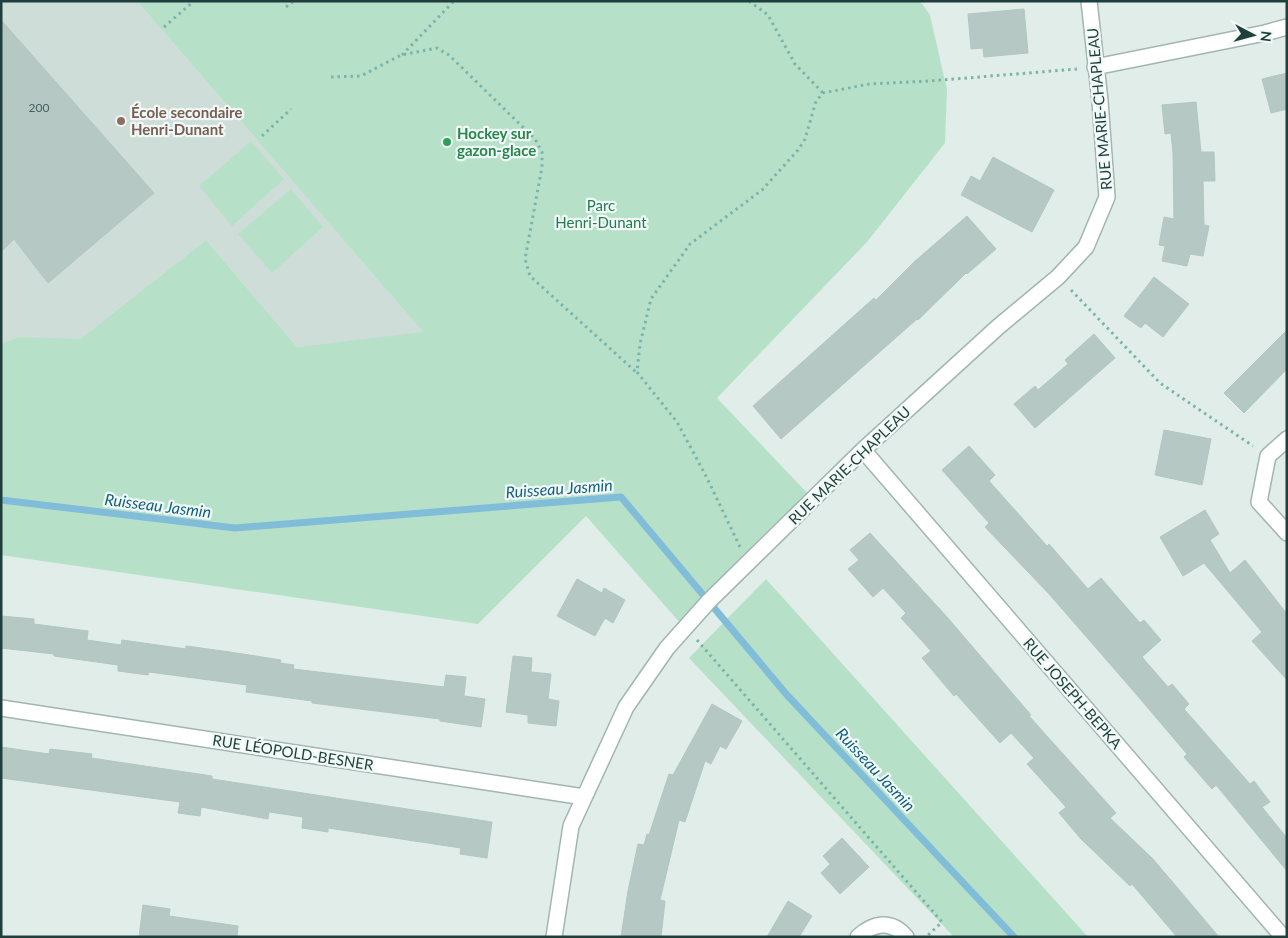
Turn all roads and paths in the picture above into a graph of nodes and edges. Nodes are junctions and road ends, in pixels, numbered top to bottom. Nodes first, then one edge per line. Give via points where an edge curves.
1 (194, 1) edge
2 (294, 1) edge
3 (454, 1) edge
4 (749, 1) edge
5 (1089, 1) edge
6 (286, 7) dead end
7 (1287, 27) edge
8 (164, 28) dead end
9 (401, 55) junction
10 (1095, 67) junction
11 (331, 77) dead end
12 (823, 93) junction
13 (291, 110) dead end
14 (262, 136) dead end
15 (1058, 277) junction
16 (637, 372) junction
17 (1287, 439) edge
18 (863, 450) junction
19 (1268, 456) junction
20 (1287, 533) edge
21 (748, 563) junction
22 (685, 627) junction
23 (1, 708) edge
24 (584, 797) junction
25 (554, 937) edge
26 (858, 937) edge
27 (906, 937) edge
28 (926, 937) edge
29 (1283, 937) edge

1 - 8 path
2 - 6 path
3 - 9 path
4 - 12 path via 768,15 795,64
5 - 10 street, RUE MARIE-CHAPLEAU
7 - 10 street
9 - 11 path via 361,76
9 - 16 path via 437,48 450,55 535,139 542,152 542,167 525,259 530,276
10 - 12 path via 930,82 868,84
10 - 15 street, RUE MARIE-CHAPLEAU via 1107,197 1086,247
12 - 16 path via 816,101 798,150 762,190 690,244 651,299
13 - 14 path
15 - 18 street, RUE MARIE-CHAPLEAU
15 - 19 path via 1160,383
16 - 21 path via 677,422
17 - 19 street
18 - 21 street, RUE MARIE-CHAPLEAU
18 - 29 street, RUE JOSEPH-BEPKA
19 - 20 street via 1259,502
21 - 22 street, RUE MARIE-CHAPLEAU
22 - 24 street, RUE MARIE-CHAPLEAU via 626,707
22 - 28 path via 942,922
23 - 24 street, RUE LÉOPOLD-BESNER
24 - 25 street, RUE MARIE-CHAPLEAU via 571,826
26 - 27 street via 870,926 886,925 901,931

